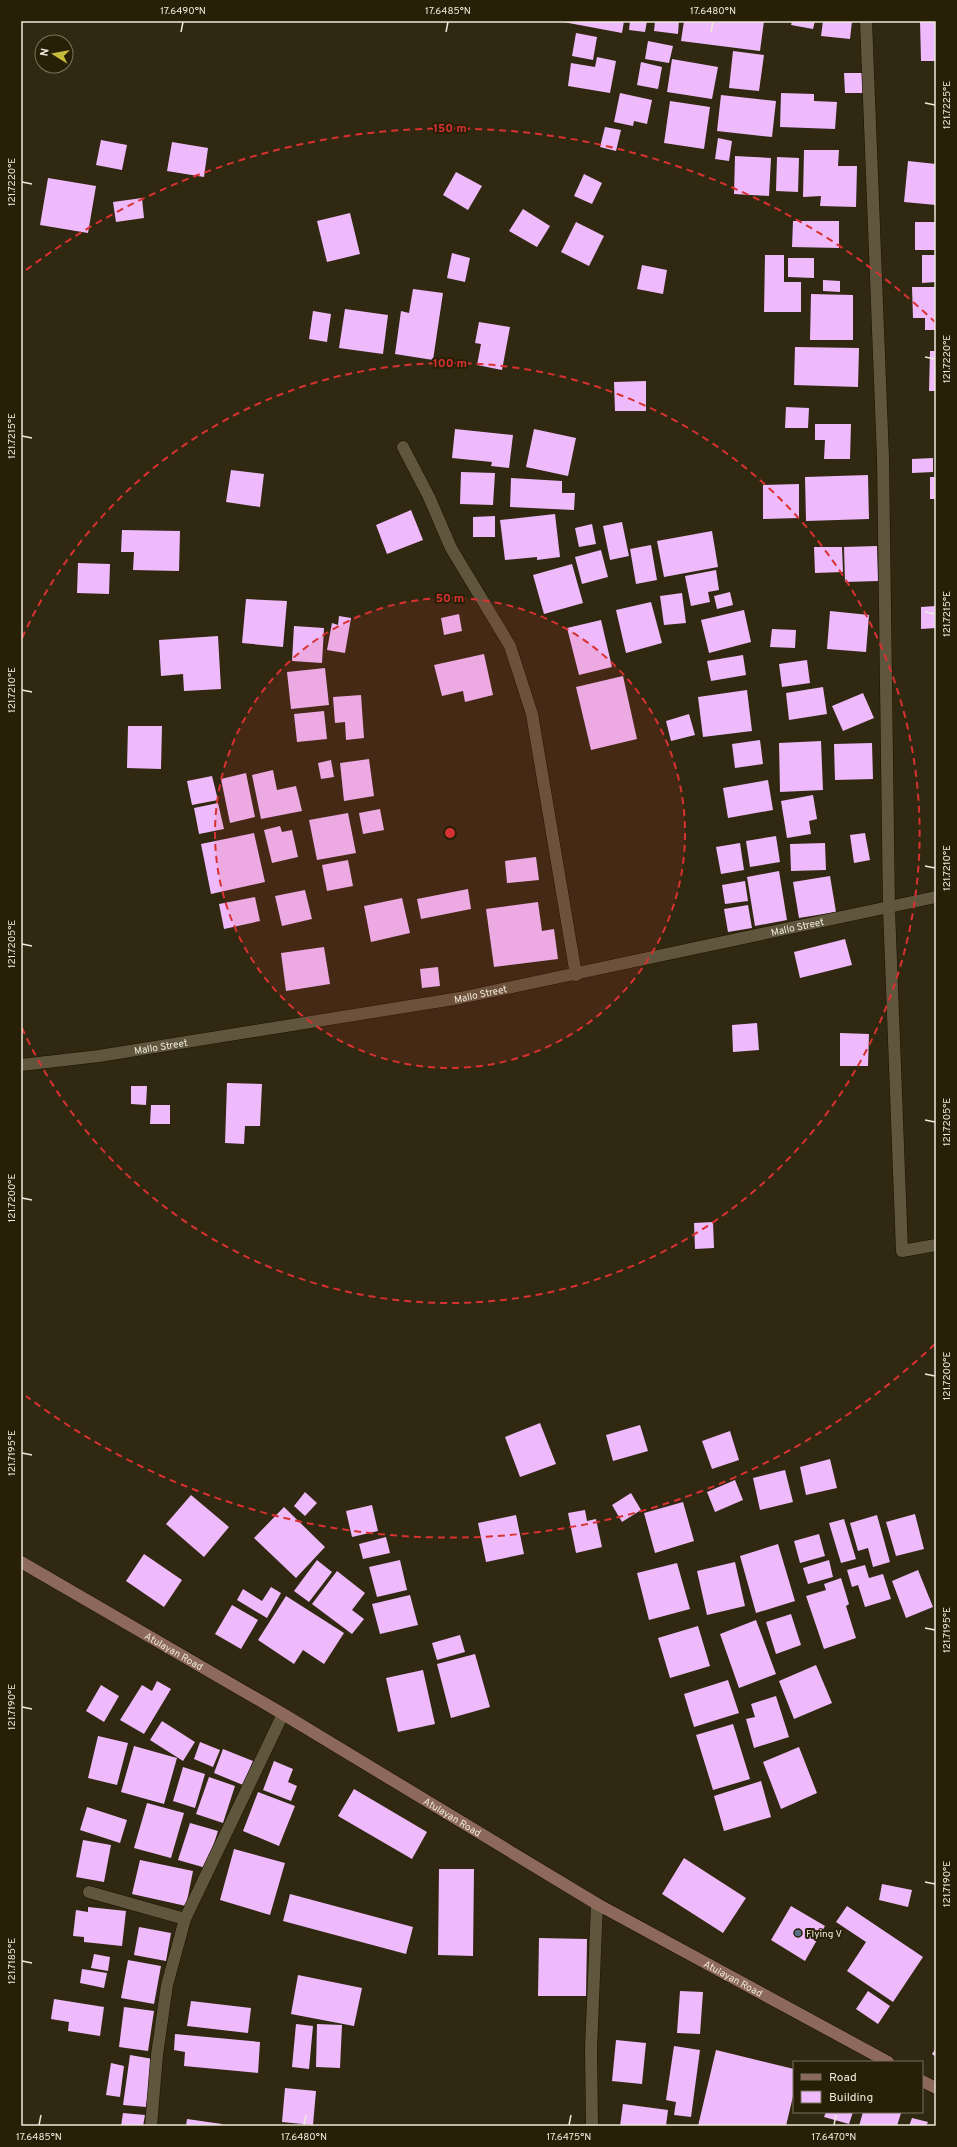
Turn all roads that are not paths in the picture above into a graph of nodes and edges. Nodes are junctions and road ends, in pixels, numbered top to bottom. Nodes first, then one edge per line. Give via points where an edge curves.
1 (866, 21) edge
2 (403, 447) dead end
3 (936, 898) edge
4 (889, 908) junction
5 (576, 975) junction
6 (21, 1065) edge
7 (936, 1245) edge
8 (21, 1562) edge
9 (283, 1714) junction
10 (89, 1892) dead end
11 (597, 1904) junction
12 (185, 1919) junction
13 (886, 2061) edge
14 (923, 2082) edge
15 (936, 2088) edge
16 (151, 2126) edge
17 (592, 2126) edge

1 - 4 street via 883,458
2 - 5 street via 429,497 451,548 510,646 515,661 532,714
3 - 4 street, Mallo Street
4 - 5 street, Mallo Street
4 - 7 street via 902,1251
5 - 6 street, Mallo Street via 452,999 99,1056
8 - 9 main road, Atulayan Road
9 - 11 main road, Atulayan Road
9 - 12 street
10 - 12 street
11 - 13 main road, Atulayan Road
11 - 17 street
12 - 16 street via 167,1985 157,2055
14 - 15 main road

